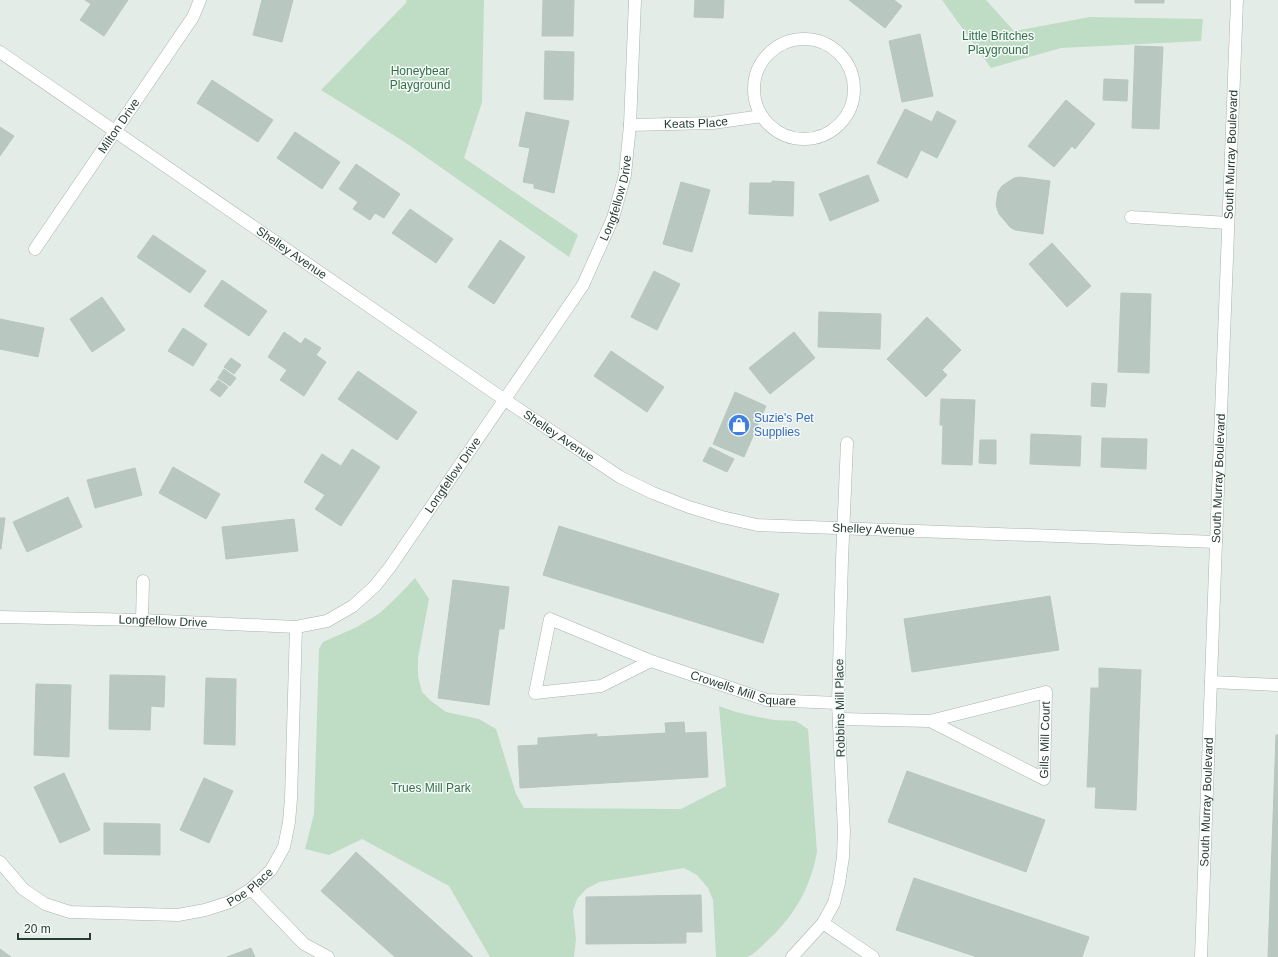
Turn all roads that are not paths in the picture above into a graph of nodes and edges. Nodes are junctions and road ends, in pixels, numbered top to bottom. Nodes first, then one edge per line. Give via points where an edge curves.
1 (200, 0) edge
2 (635, 0) edge
3 (1237, 0) edge
4 (0, 52) edge
5 (762, 116) junction
6 (630, 125) junction
7 (115, 131) junction
8 (1131, 217) dead end
9 (1228, 223) junction
10 (34, 249) dead end
11 (505, 400) junction
12 (847, 443) dead end
13 (843, 529) junction
14 (1216, 542) junction
15 (143, 581) dead end
16 (0, 617) edge
17 (142, 620) junction
18 (296, 627) junction
19 (651, 662) junction
20 (1211, 682) junction
21 (1278, 685) edge
22 (838, 703) junction
23 (839, 719) junction
24 (930, 721) junction
25 (0, 862) edge
26 (251, 889) junction
27 (823, 923) junction
28 (304, 944) junction
29 (305, 957) edge
30 (328, 957) edge
31 (792, 957) edge
32 (873, 957) edge
33 (1201, 957) edge

1 - 7 street, Milton Drive via 193,17
2 - 6 street, Longfellow Drive
3 - 9 street, South Murray Boulevard
4 - 7 street, Shelley Avenue
5 - 5 street via 755,102 754,86 757,71 766,56 779,45 796,39 813,40 829,46 842,57 851,72 854,89 851,105 844,119 832,130 818,137 786,136 773,128
5 - 6 street, Keats Place via 713,122
6 - 11 street, Longfellow Drive via 625,175 613,218 598,254 583,285
7 - 10 street, Milton Drive
7 - 11 street, Shelley Avenue
8 - 9 street
9 - 14 street, South Murray Boulevard
11 - 13 street, Shelley Avenue via 620,477 689,507 757,525
11 - 18 street, Longfellow Drive via 375,586 353,606 327,621
12 - 13 street, Robbins Mill Place
13 - 14 street, Shelley Avenue
13 - 22 street, Robbins Mill Place
14 - 20 street, South Murray Boulevard
15 - 17 street
16 - 17 street, Longfellow Drive
17 - 18 street, Longfellow Drive
18 - 26 street, Poe Place via 289,822 284,847 271,870
19 - 19 street, Crowells Mill Square via 601,686 534,693 550,619
19 - 22 street, Crowells Mill Square via 768,700
20 - 21 street
20 - 33 street, South Murray Boulevard
22 - 23 street, Robbins Mill Place
23 - 24 street, Gills Mill Court
23 - 27 street, Robbins Mill Place via 843,857 834,903
24 - 24 street, Gills Mill Court via 1024,769 1044,779 1046,692
25 - 26 street, Poe Place via 22,889 45,904 70,912 178,915 230,902
26 - 28 street
27 - 31 street, Robbins Mill Place
27 - 32 street
28 - 29 street
28 - 30 street

